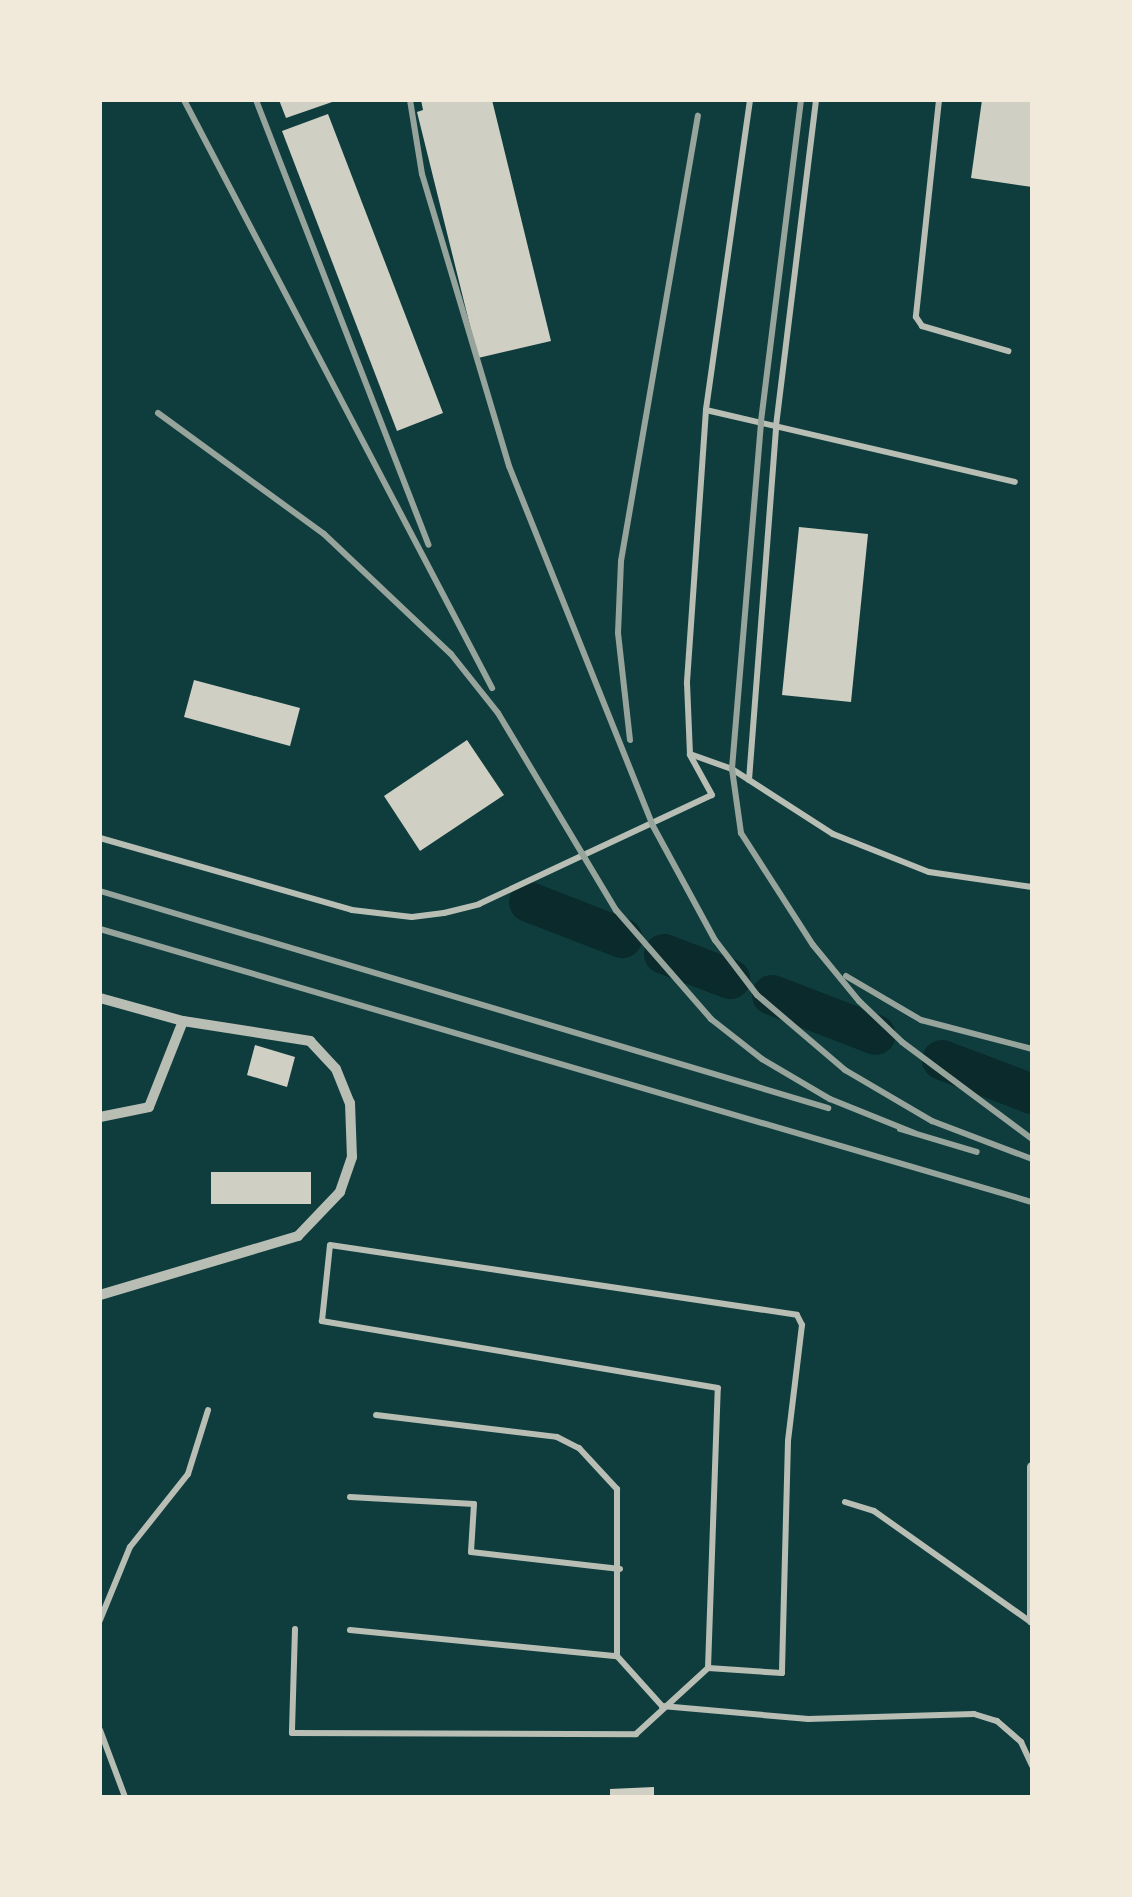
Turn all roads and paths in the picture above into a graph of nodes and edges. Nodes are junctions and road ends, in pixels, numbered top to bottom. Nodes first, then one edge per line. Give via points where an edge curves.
1 (750, 100) edge
2 (816, 100) edge
3 (939, 100) edge
4 (1008, 351) dead end
5 (706, 410) junction
6 (776, 426) junction
7 (1015, 482) dead end
8 (690, 754) junction
9 (749, 781) junction
10 (100, 838) edge
11 (1032, 887) edge
12 (100, 998) edge
13 (183, 1021) junction
14 (100, 1117) edge
15 (100, 1295) edge
16 (208, 1410) dead end
17 (376, 1415) dead end
18 (1032, 1467) edge
19 (350, 1497) dead end
20 (846, 1502) dead end
21 (620, 1569) junction
22 (100, 1620) edge
23 (1032, 1622) edge
24 (295, 1629) dead end
25 (350, 1630) dead end
26 (617, 1656) junction
27 (708, 1668) junction
28 (662, 1706) junction
29 (100, 1730) edge
30 (1032, 1766) edge
31 (124, 1797) edge

1 - 5 lane
2 - 6 lane
3 - 4 lane via 916,318 922,326
5 - 6 lane
5 - 8 lane via 686,683
6 - 7 lane
6 - 9 lane
8 - 9 lane
8 - 10 lane via 712,795 564,866 444,912 412,917 352,910
9 - 11 lane via 833,834 929,872
12 - 13 street
13 - 14 street via 149,1107
13 - 15 street via 310,1041 336,1069 350,1103 352,1157 340,1192 298,1236
16 - 22 lane via 188,1474 130,1547
17 - 21 lane via 558,1437 579,1448 618,1489
18 - 23 street
19 - 21 lane via 474,1504 471,1552
20 - 23 lane via 874,1511
21 - 26 lane
24 - 28 lane via 292,1733 636,1734
25 - 26 lane
26 - 28 lane
27 - 27 lane via 782,1673 788,1441 802,1325 797,1315 330,1244 322,1321 718,1388
27 - 28 lane
28 - 30 lane via 808,1719 974,1714 998,1721 1021,1742
29 - 31 lane

